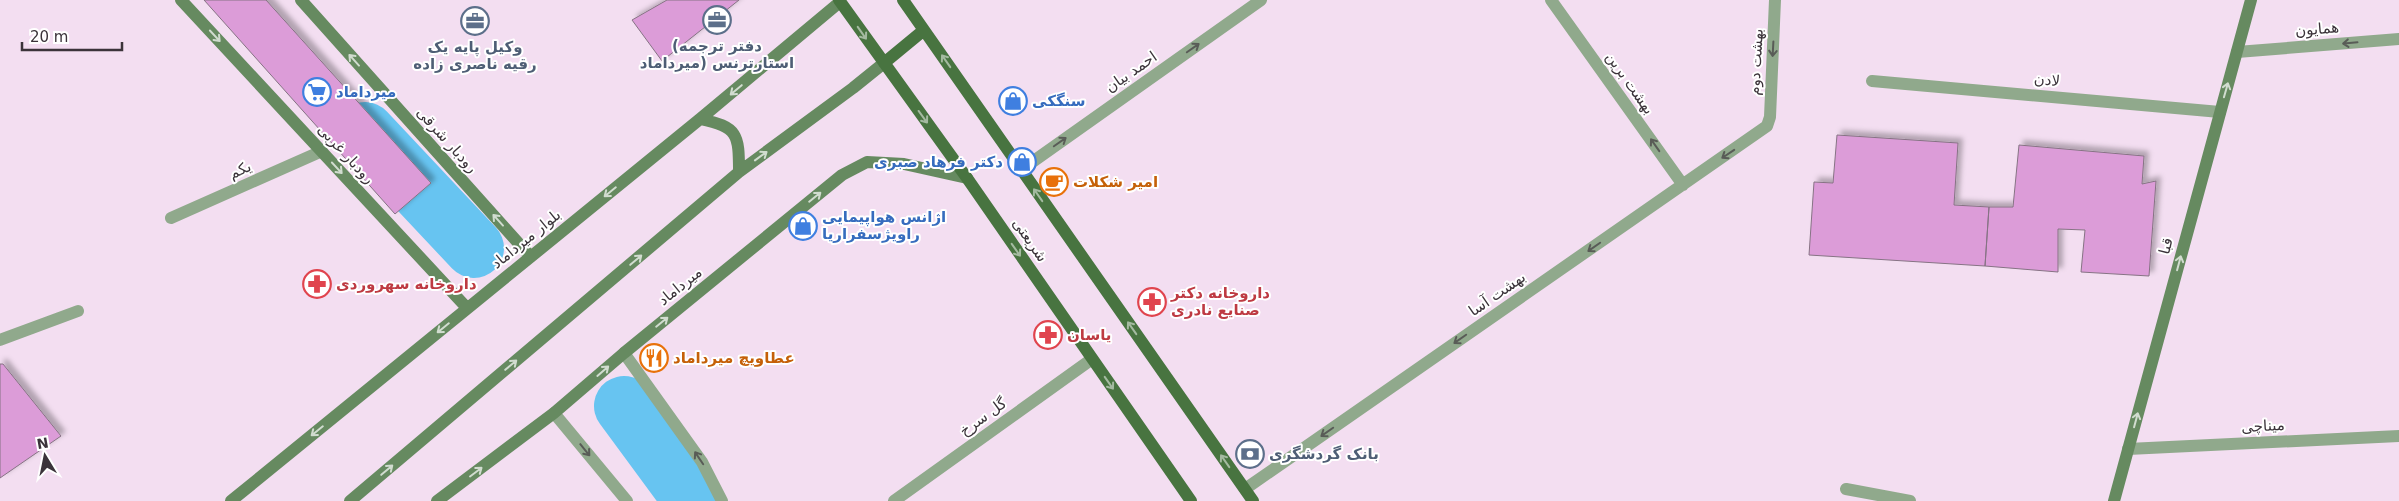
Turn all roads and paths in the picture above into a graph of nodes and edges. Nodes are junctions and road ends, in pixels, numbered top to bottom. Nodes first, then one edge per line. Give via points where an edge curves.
1 (181, 0) edge
2 (300, 0) edge
3 (903, 0) edge
4 (1261, 0) edge
5 (1551, 0) edge
6 (1775, 0) edge
7 (2251, 0) edge
8 (841, 1) edge
9 (924, 30) junction
10 (2399, 39) edge
11 (2238, 52) junction
12 (884, 63) junction
13 (1872, 81) dead end
14 (2220, 112) junction
15 (700, 120) junction
16 (1767, 126) joint
17 (322, 151) junction
18 (1020, 170) junction
19 (739, 172) junction
20 (967, 178) junction
21 (1683, 185) junction
22 (171, 218) dead end
23 (530, 256) junction
24 (467, 308) junction
25 (78, 311) dead end
26 (0, 340) edge
27 (624, 353) junction
28 (1092, 359) junction
29 (554, 413) junction
30 (2399, 436) edge
31 (2128, 449) junction
32 (1245, 489) junction
33 (1846, 489) dead end
34 (231, 501) edge
35 (350, 501) edge
36 (436, 501) edge
37 (627, 501) edge
38 (722, 501) edge
39 (894, 501) edge
40 (1191, 501) edge
41 (1253, 501) edge
42 (1910, 501) edge
43 (2114, 501) edge

1 -> 17 main road, رودبار غربی
23 -> 2 main road, رودبار شرقی
3 - 9 main road
18 -> 4 street, احمد بیان
21 -> 5 street, بهشت برین
6 -> 16 street, بهشت دوم
7 - 11 main road, قبا
8 -> 12 main road, شریعتی
8 -> 15 main road, بلوار میرداماد
9 - 12 main road
18 -> 9 main road
10 -> 11 street, همایون
14 -> 11 main road, قبا
19 -> 12 main road
12 -> 20 main road, شریعتی
13 - 14 street, لادن
31 -> 14 main road, قبا
15 - 19 main road via 722,124 734,133 739,149
15 -> 23 main road, بلوار میرداماد
16 -> 21 street, بهشت آسا
17 - 22 street, یکم
17 -> 24 main road, رودبار غربی
32 -> 18 main road
35 -> 19 main road
27 -> 20 main road, میرداماد via 842,175 867,162 904,164
20 -> 28 main road, شریعتی
21 -> 32 street, بهشت آسا
23 - 24 main road, بلوار میرداماد
24 -> 34 main road, بلوار میرداماد
25 - 26 street
29 -> 27 main road, میرداماد
38 -> 27 street via 702,462
28 - 39 street, گل سرخ
28 -> 40 main road, شریعتی
36 -> 29 main road, میرداماد
29 -> 37 street
30 - 31 street, میناچی
31 - 43 main road, قبا
32 - 41 main road
33 - 42 street

